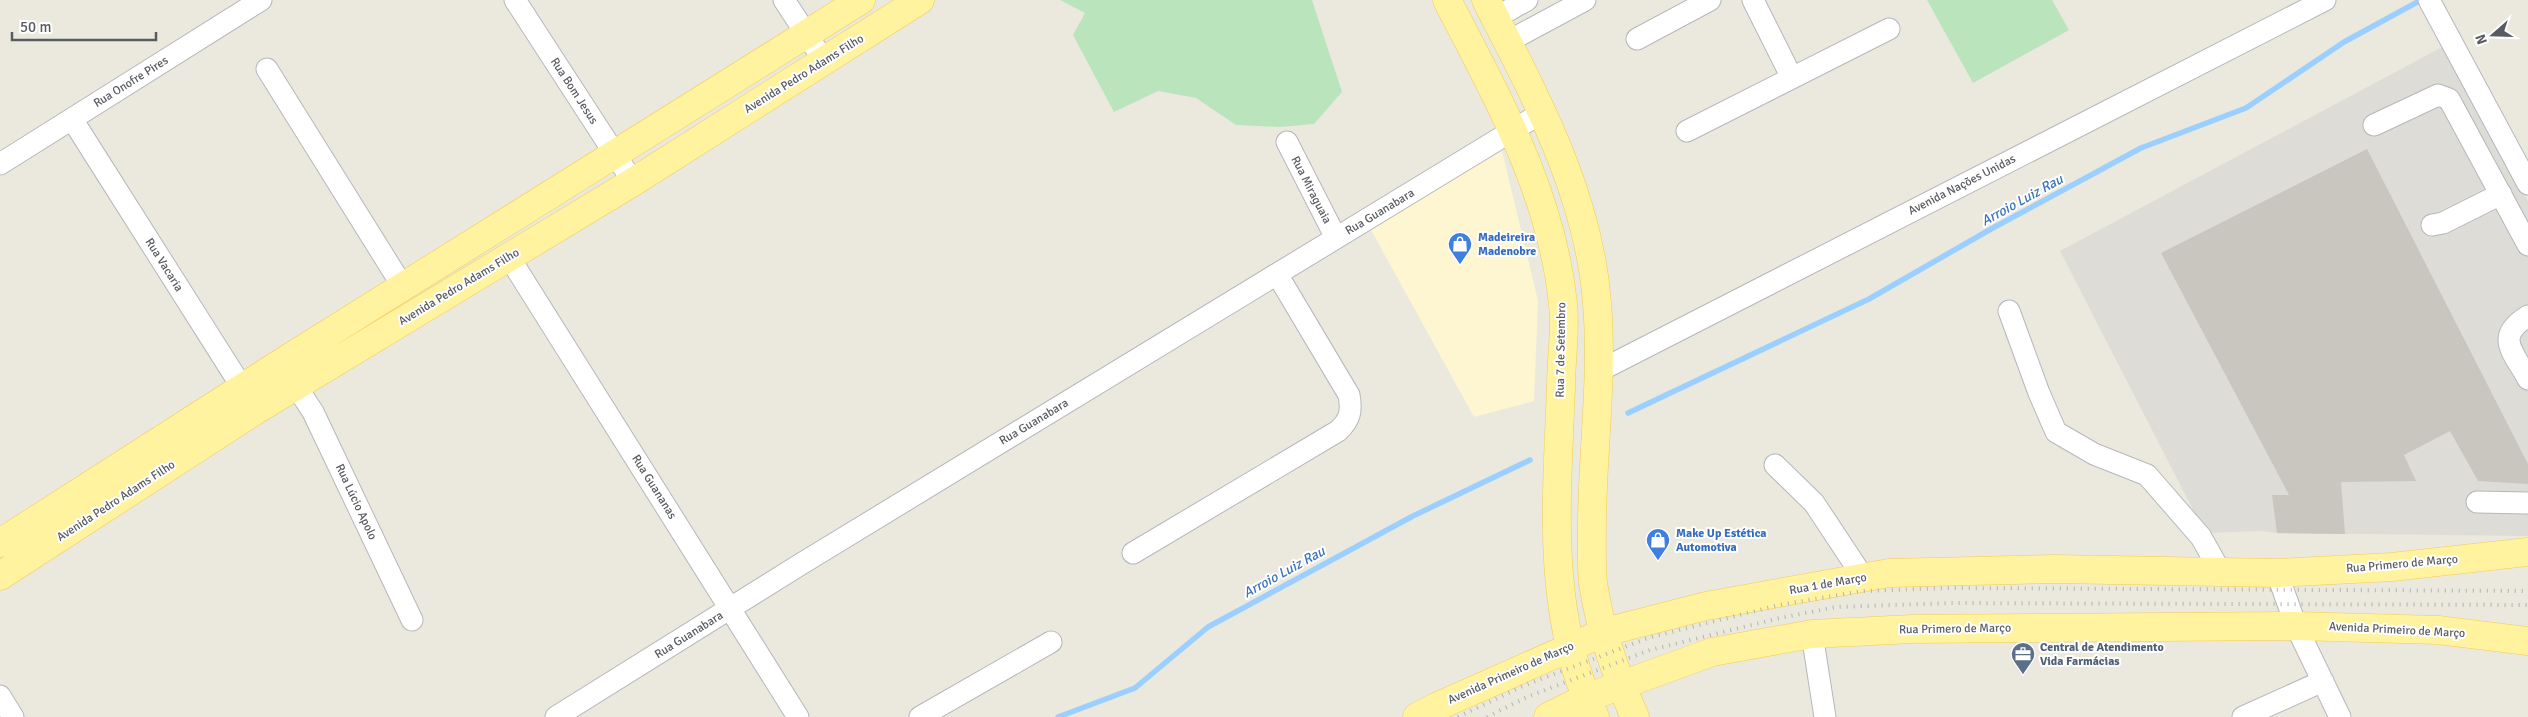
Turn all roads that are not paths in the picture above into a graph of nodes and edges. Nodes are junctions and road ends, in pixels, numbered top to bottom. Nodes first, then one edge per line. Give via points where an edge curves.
1 (261, 0) edge
2 (515, 0) edge
3 (784, 0) edge
4 (861, 0) edge
5 (920, 0) edge
6 (1447, 0) edge
7 (1527, 0) edge
8 (1585, 0) edge
9 (1710, 0) edge
10 (1752, 0) edge
11 (2325, 0) edge
12 (2429, 0) edge
13 (1496, 20) edge
14 (1890, 29) dead end
15 (807, 35) junction
16 (1638, 39) dead end
17 (824, 61) junction
18 (267, 69) dead end
19 (1792, 78) junction
20 (1543, 112) junction
21 (72, 120) junction
22 (2374, 125) dead end
23 (1513, 131) junction
24 (1687, 131) dead end
25 (1287, 142) dead end
26 (616, 155) junction
27 (0, 164) edge
28 (633, 182) junction
29 (2528, 184) edge
30 (2501, 194) junction
31 (2432, 225) dead end
32 (1336, 238) junction
33 (2528, 244) edge
34 (509, 257) junction
35 (1277, 274) junction
36 (403, 287) junction
37 (2009, 311) dead end
38 (2528, 316) edge
39 (1599, 370) junction
40 (2528, 379) edge
41 (296, 386) junction
42 (249, 400) junction
43 (1775, 465) dead end
44 (2477, 502) dead end
45 (2528, 503) edge
46 (0, 543) edge
47 (2528, 552) edge
48 (1133, 553) dead end
49 (2220, 571) junction
50 (2277, 573) junction
51 (0, 576) edge
52 (1863, 577) junction
53 (731, 608) junction
54 (412, 620) dead end
55 (2296, 626) junction
56 (1605, 632) junction
57 (1812, 634) junction
58 (2528, 641) edge
59 (1051, 642) dead end
60 (1570, 647) junction
61 (2323, 681) junction
62 (1621, 684) junction
63 (0, 696) edge
64 (1582, 709) edge
65 (14, 717) edge
66 (556, 717) edge
67 (798, 717) edge
68 (920, 717) edge
69 (1417, 717) edge
70 (1548, 717) edge
71 (1635, 717) edge
72 (1825, 717) edge
73 (2243, 717) edge
74 (2340, 717) edge

1 - 21 street, Rua Onofre Pires
2 - 26 street, Rua Bom Jesus
3 - 15 street
4 - 15 main road, Avenida Pedro Adams Filho
5 - 17 main road, Avenida Pedro Adams Filho
6 - 23 main road, Rua 7 de Setembro
7 - 13 street
8 - 13 street
9 - 16 street
10 - 19 street
11 - 39 street, Avenida Nações Unidas
12 - 29 street
13 - 20 main road
14 - 19 street
15 - 17 street
15 - 26 main road, Avenida Pedro Adams Filho
17 - 28 main road, Avenida Pedro Adams Filho
18 - 36 street
19 - 24 street
20 - 23 street, Rua Guanabara
20 - 39 main road via 1584,222 1597,303
21 - 27 street, Rua Onofre Pires
21 - 42 street, Rua Vacaria
22 - 30 street via 2438,95 2449,99
23 - 32 street, Rua Guanabara
23 - 60 main road, Rua 7 de Setembro via 1551,231 1563,306 1556,543
25 - 32 street, Rua Miraguaia
26 - 28 street, Rua Bom Jesus
26 - 36 main road, Avenida Pedro Adams Filho
28 - 34 main road, Avenida Pedro Adams Filho
30 - 31 street via 2443,223
30 - 33 street
32 - 35 street, Rua Guanabara
34 - 41 main road, Avenida Pedro Adams Filho
34 - 53 street, Rua Guananas
35 - 48 street via 1349,395 1351,414 1338,430
35 - 53 street, Rua Guanabara
36 - 42 main road, Avenida Pedro Adams Filho
37 - 49 street via 2056,432 2094,454 2147,475 2201,537
38 - 40 street via 2514,325 2508,334 2510,345
39 - 56 main road via 1593,465 1593,582
41 - 42 main road, Avenida Pedro Adams Filho
41 - 54 street, Rua Lúcio Apolo via 313,412
42 - 46 main road, Avenida Pedro Adams Filho
42 - 51 main road, Avenida Pedro Adams Filho
43 - 52 street via 1814,503
44 - 45 street
47 - 50 main road, Rua Primero de Março via 2392,567
49 - 50 main road
49 - 52 main road, Rua 1 de Março via 2055,569 1889,572
50 - 55 street
52 - 56 main road, Rua 1 de Março via 1706,606
53 - 66 street, Rua Guanabara
53 - 67 street, Rua Guananas
55 - 57 main road, Rua Primero de Março via 1912,629
55 - 58 main road, Avenida Primeiro de Março via 2438,630
55 - 61 street
56 - 60 main road, Avenida Primeiro de Março
56 - 62 main road
57 - 62 main road, Rua Primero de Março via 1712,652
57 - 72 street
59 - 68 street
60 - 64 main road, Rua 7 de Setembro
60 - 69 main road, Avenida Primeiro de Março
61 - 73 street
61 - 74 street
62 - 64 main road
62 - 71 main road
63 - 65 street
64 - 70 main road

